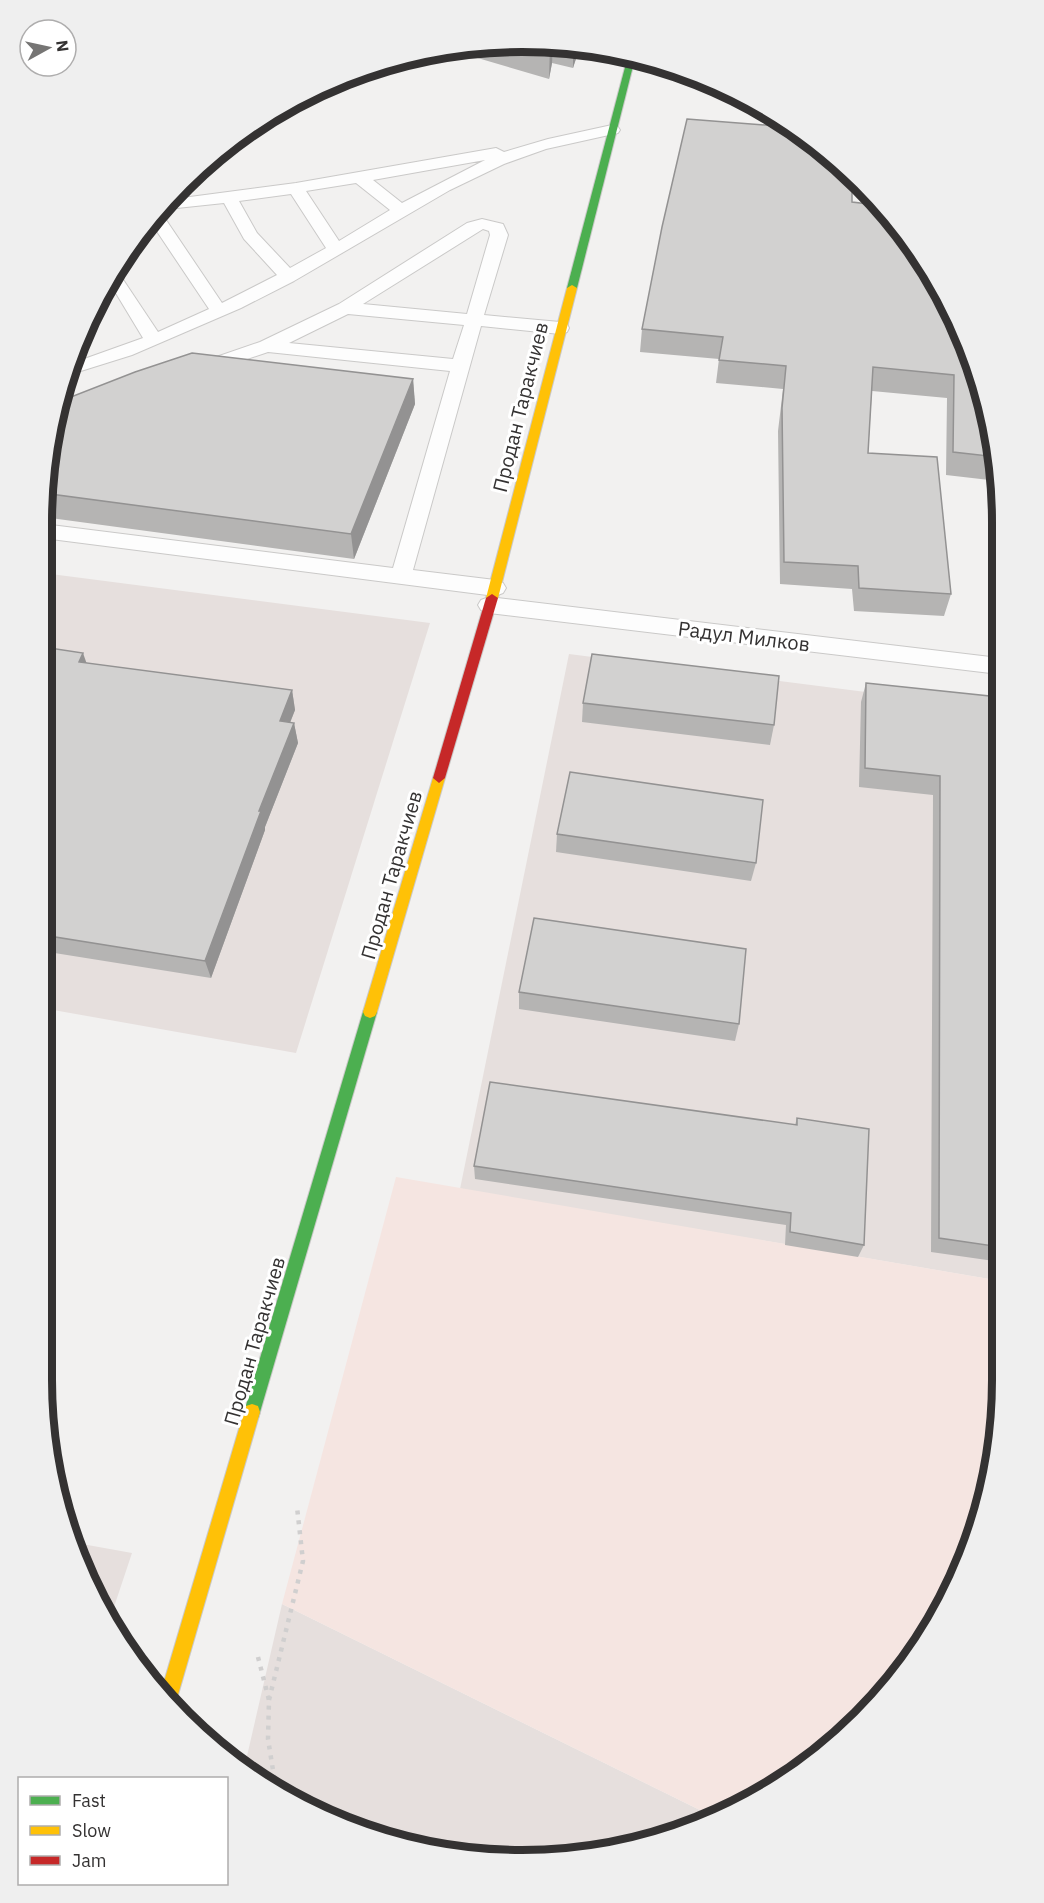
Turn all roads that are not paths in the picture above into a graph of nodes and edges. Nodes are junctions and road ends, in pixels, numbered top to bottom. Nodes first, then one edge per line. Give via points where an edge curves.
1 (629, 65) edge
2 (612, 130) junction
3 (547, 144) junction
4 (359, 177) junction
5 (296, 188) junction
6 (230, 199) junction
7 (176, 204) edge
8 (402, 211) junction
9 (160, 224) edge
10 (336, 249) junction
11 (288, 277) junction
12 (118, 282) edge
13 (345, 308) junction
14 (219, 311) junction
15 (474, 320) junction
16 (560, 328) junction
17 (154, 340) junction
18 (267, 346) junction
19 (81, 361) edge
20 (461, 366) junction
21 (178, 376) edge
22 (52, 532) edge
23 (401, 575) junction
24 (492, 597) junction
25 (992, 665) edge
26 (170, 1692) edge

1 - 2 street, Продан Таракчиев
2 - 3 lane
2 - 16 street, Продан Таракчиев
3 - 4 lane
3 - 8 lane via 500,159
4 - 5 lane
4 - 8 lane
5 - 6 lane
5 - 10 lane
6 - 7 lane
6 - 11 lane via 250,235
8 - 10 lane
9 - 14 lane
10 - 11 lane
11 - 14 lane
12 - 17 lane
13 - 15 lane
13 - 15 lane via 473,227 492,225 499,235
13 - 18 lane
14 - 17 lane
15 - 16 lane
15 - 20 lane
16 - 24 street, Продан Таракчиев
17 - 19 lane
18 - 20 lane
18 - 21 lane
20 - 23 lane
22 - 23 lane, Радул Милков
23 - 24 lane, Радул Милков
24 - 25 lane, Радул Милков
24 - 26 street, Продан Таракчиев

